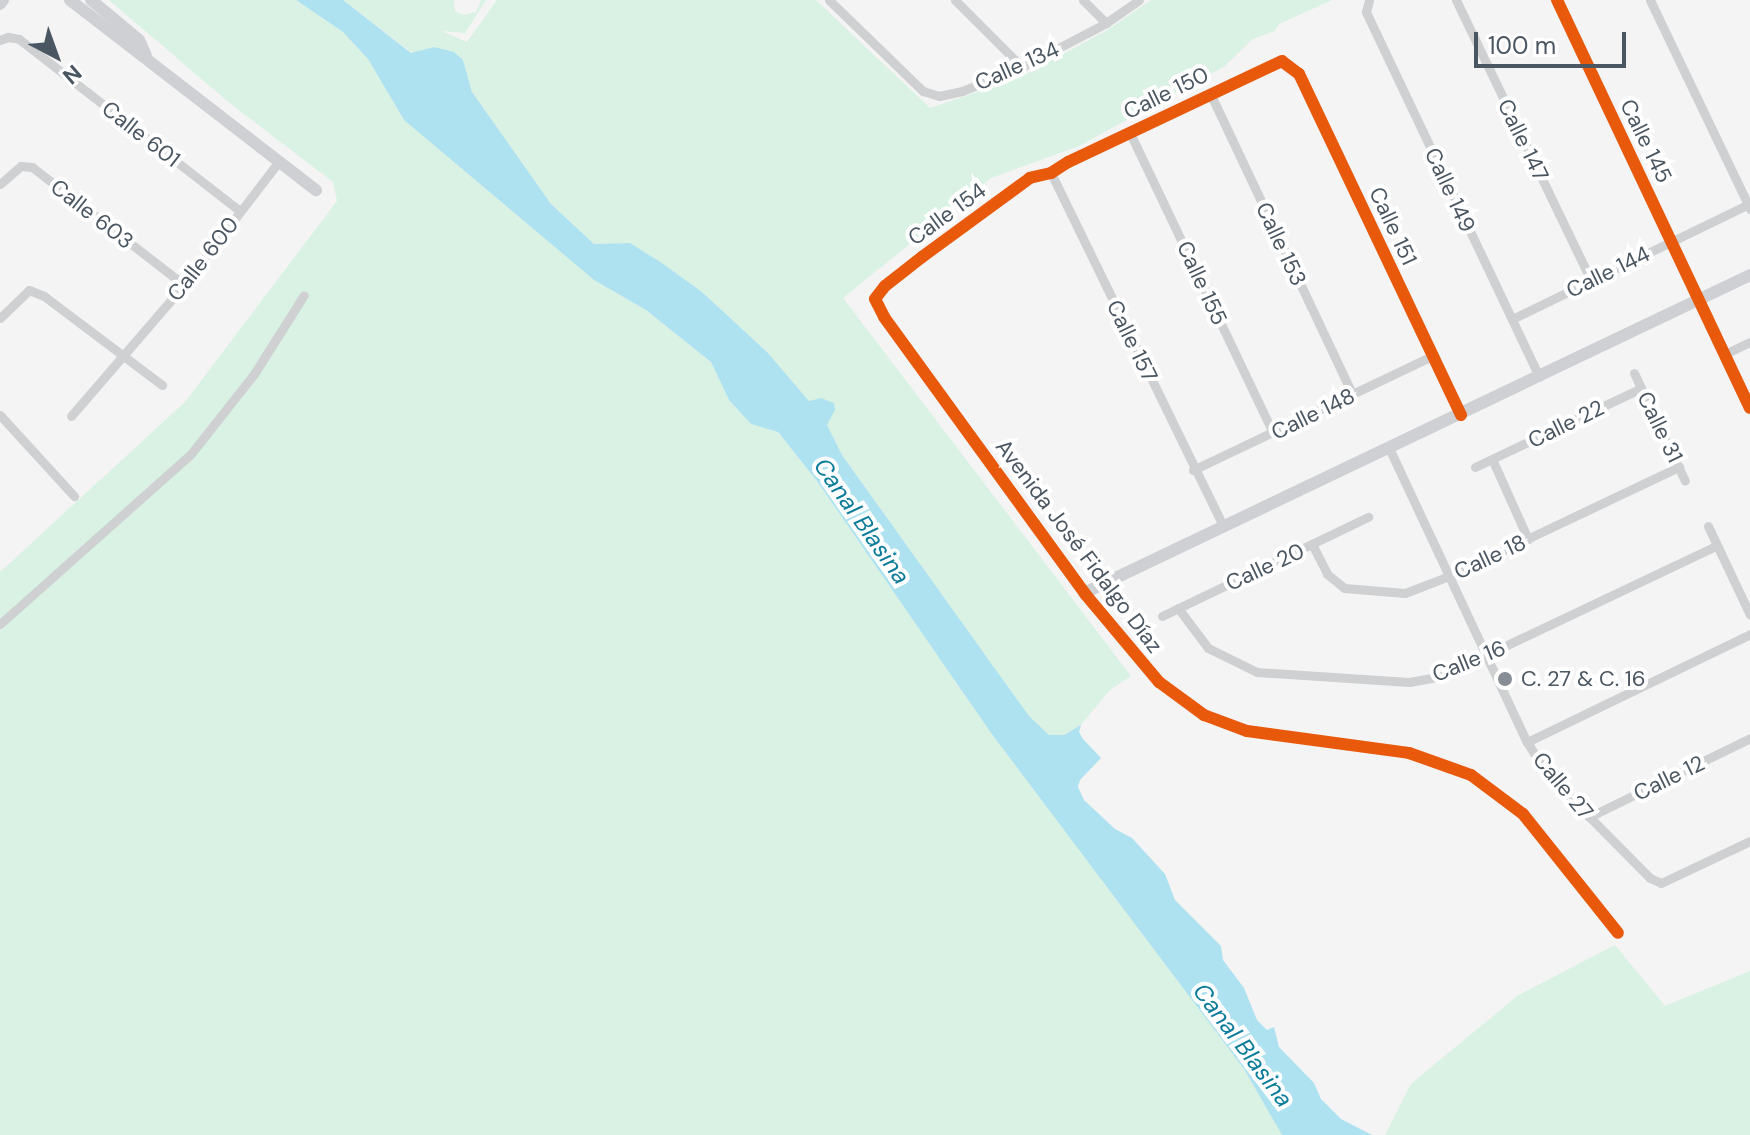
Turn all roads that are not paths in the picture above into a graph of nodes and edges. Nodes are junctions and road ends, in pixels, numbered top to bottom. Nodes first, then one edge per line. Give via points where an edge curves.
1 (70, 0) edge
2 (91, 0) edge
3 (829, 0) edge
4 (955, 0) edge
5 (1083, 0) edge
6 (1139, 0) edge
7 (1456, 0) edge
8 (1557, 0) edge
9 (1650, 0) edge
10 (1368, 1) edge
11 (1106, 23) junction
12 (0, 40) edge
13 (148, 59) junction
14 (1282, 61) joint
15 (1022, 67) junction
16 (1210, 93) junction
17 (1130, 133) junction
18 (279, 161) junction
19 (1051, 173) junction
20 (0, 184) edge
21 (316, 190) dead end
22 (1749, 207) edge
23 (240, 211) junction
24 (1672, 241) junction
25 (1750, 275) edge
26 (1590, 279) junction
27 (184, 285) junction
28 (304, 295) dead end
29 (875, 299) joint
30 (1700, 299) junction
31 (0, 318) edge
32 (1512, 319) junction
33 (1750, 342) edge
34 (1725, 354) junction
35 (124, 356) junction
36 (1432, 356) junction
37 (1634, 373) dead end
38 (1539, 377) junction
39 (162, 385) dead end
40 (1641, 388) junction
41 (1353, 395) junction
42 (1750, 408) edge
43 (0, 415) edge
44 (1461, 415) junction
45 (71, 416) dead end
46 (1273, 433) junction
47 (1389, 448) junction
48 (1492, 459) junction
49 (1475, 467) dead end
50 (1679, 467) junction
51 (1193, 470) junction
52 (1685, 481) dead end
53 (74, 496) dead end
54 (1368, 517) dead end
55 (1708, 526) dead end
56 (1224, 527) junction
57 (1528, 539) junction
58 (1312, 544) junction
59 (1716, 546) junction
60 (1449, 576) junction
61 (1084, 593) junction
62 (1178, 608) junction
63 (1750, 615) edge
64 (1162, 616) dead end
65 (0, 624) edge
66 (1750, 634) edge
67 (1486, 656) junction
68 (1750, 738) edge
69 (1527, 742) junction
70 (1589, 817) junction
71 (1750, 841) edge
72 (1618, 933) dead end

1 - 13 street
2 - 13 street via 139,40
3 - 15 street, Calle 134 via 923,91 939,96 962,91
4 - 15 street
5 - 11 street
6 - 11 street, Calle 134
7 - 26 street, Calle 147
8 - 24 street, Calle 145
9 - 22 street
10 - 32 street, Calle 149 via 1366,12
11 - 15 street, Calle 134
12 - 23 street, Calle 601 via 19,39
13 - 18 street
14 - 16 street, Calle 150
14 - 36 street, Calle 151 via 1299,74
16 - 17 street, Calle 150
16 - 41 street, Calle 153
17 - 19 street, Calle 150
17 - 46 street, Calle 155
18 - 21 street
18 - 23 street, Calle 600
19 - 29 street, Calle 154 via 1030,178 909,266
19 - 51 street, Calle 157
20 - 27 street, Calle 603 via 21,166 32,167
22 - 24 street, Calle 144
23 - 27 street, Calle 600
24 - 26 street, Calle 144
24 - 30 street, Calle 145
25 - 30 street
26 - 32 street, Calle 144
27 - 35 street, Calle 600
28 - 65 street via 254,374 190,455
29 - 61 street, Avenida José Fidalgo Díaz
30 - 34 street, Calle 145
30 - 38 street
31 - 35 street via 29,290
32 - 38 street, Calle 149
33 - 34 street
34 - 42 street, Calle 145
35 - 39 street
35 - 45 street, Calle 600
36 - 41 street, Calle 148
36 - 44 street, Calle 151
37 - 40 street, Calle 31
38 - 44 street
40 - 48 street, Calle 22
40 - 50 street, Calle 31
41 - 46 street, Calle 148
43 - 53 street
44 - 47 street
46 - 51 street, Calle 148
47 - 56 street
47 - 60 street, Calle 27
48 - 49 street, Calle 22
48 - 57 street
50 - 52 street, Calle 31
50 - 57 street, Calle 18
51 - 56 street, Calle 157
54 - 58 street, Calle 20
55 - 59 street
56 - 61 street
57 - 60 street, Calle 18
58 - 60 street, Calle 18 via 1327,574 1344,588 1405,593
58 - 62 street, Calle 20
59 - 63 street
59 - 67 street, Calle 16
60 - 67 street, Calle 27
61 - 72 street, Avenida José Fidalgo Díaz via 1159,682 1204,715 1247,731 1409,753 1471,775 1523,814
62 - 64 street, Calle 20
62 - 67 street, Calle 16 via 1208,648 1257,672 1409,682 1442,676
66 - 69 street
67 - 69 street, Calle 27
68 - 70 street, Calle 12
69 - 70 street, Calle 27 via 1546,773
70 - 71 street, Calle 27 via 1661,883

